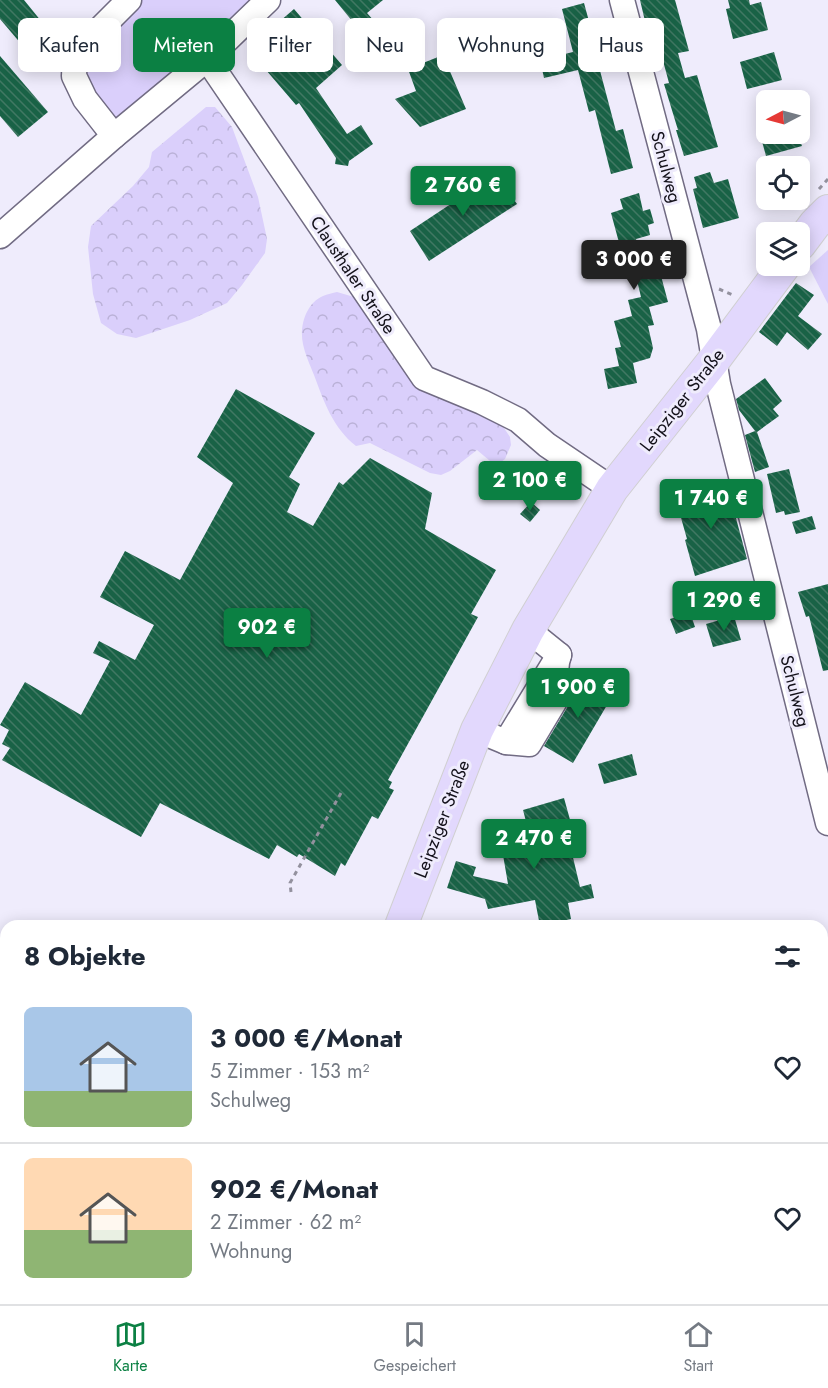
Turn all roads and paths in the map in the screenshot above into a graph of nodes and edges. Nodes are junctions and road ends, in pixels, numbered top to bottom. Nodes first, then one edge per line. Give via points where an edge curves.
1 (129, 0) edge
2 (268, 0) edge
3 (622, 0) edge
4 (235, 32) edge
5 (191, 72) edge
6 (216, 72) edge
7 (114, 136) junction
8 (828, 211) edge
9 (810, 232) edge
10 (0, 236) edge
11 (777, 276) edge
12 (714, 360) junction
13 (612, 489) junction
14 (528, 630) junction
15 (559, 655) junction
16 (477, 730) junction
17 (518, 743) junction
18 (341, 793) dead end
19 (828, 823) edge
20 (291, 892) dead end
21 (403, 920) edge

1 - 7 street via 75,54 74,76 85,99
2 - 4 street
3 - 12 street, Schulweg via 710,329
5 - 7 street
6 - 13 street, Clausthaler Straße via 424,378 518,420
7 - 10 street
8 - 9 main road
11 - 12 main road, Leipziger Straße
12 - 13 main road, Leipziger Straße
12 - 19 street, Schulweg
13 - 14 main road, Leipziger Straße
14 - 15 street
14 - 16 main road, Leipziger Straße
15 - 17 street
15 - 17 street via 559,679 578,693 551,738
16 - 17 street
16 - 21 main road, Leipziger Straße
18 - 20 path via 290,884

